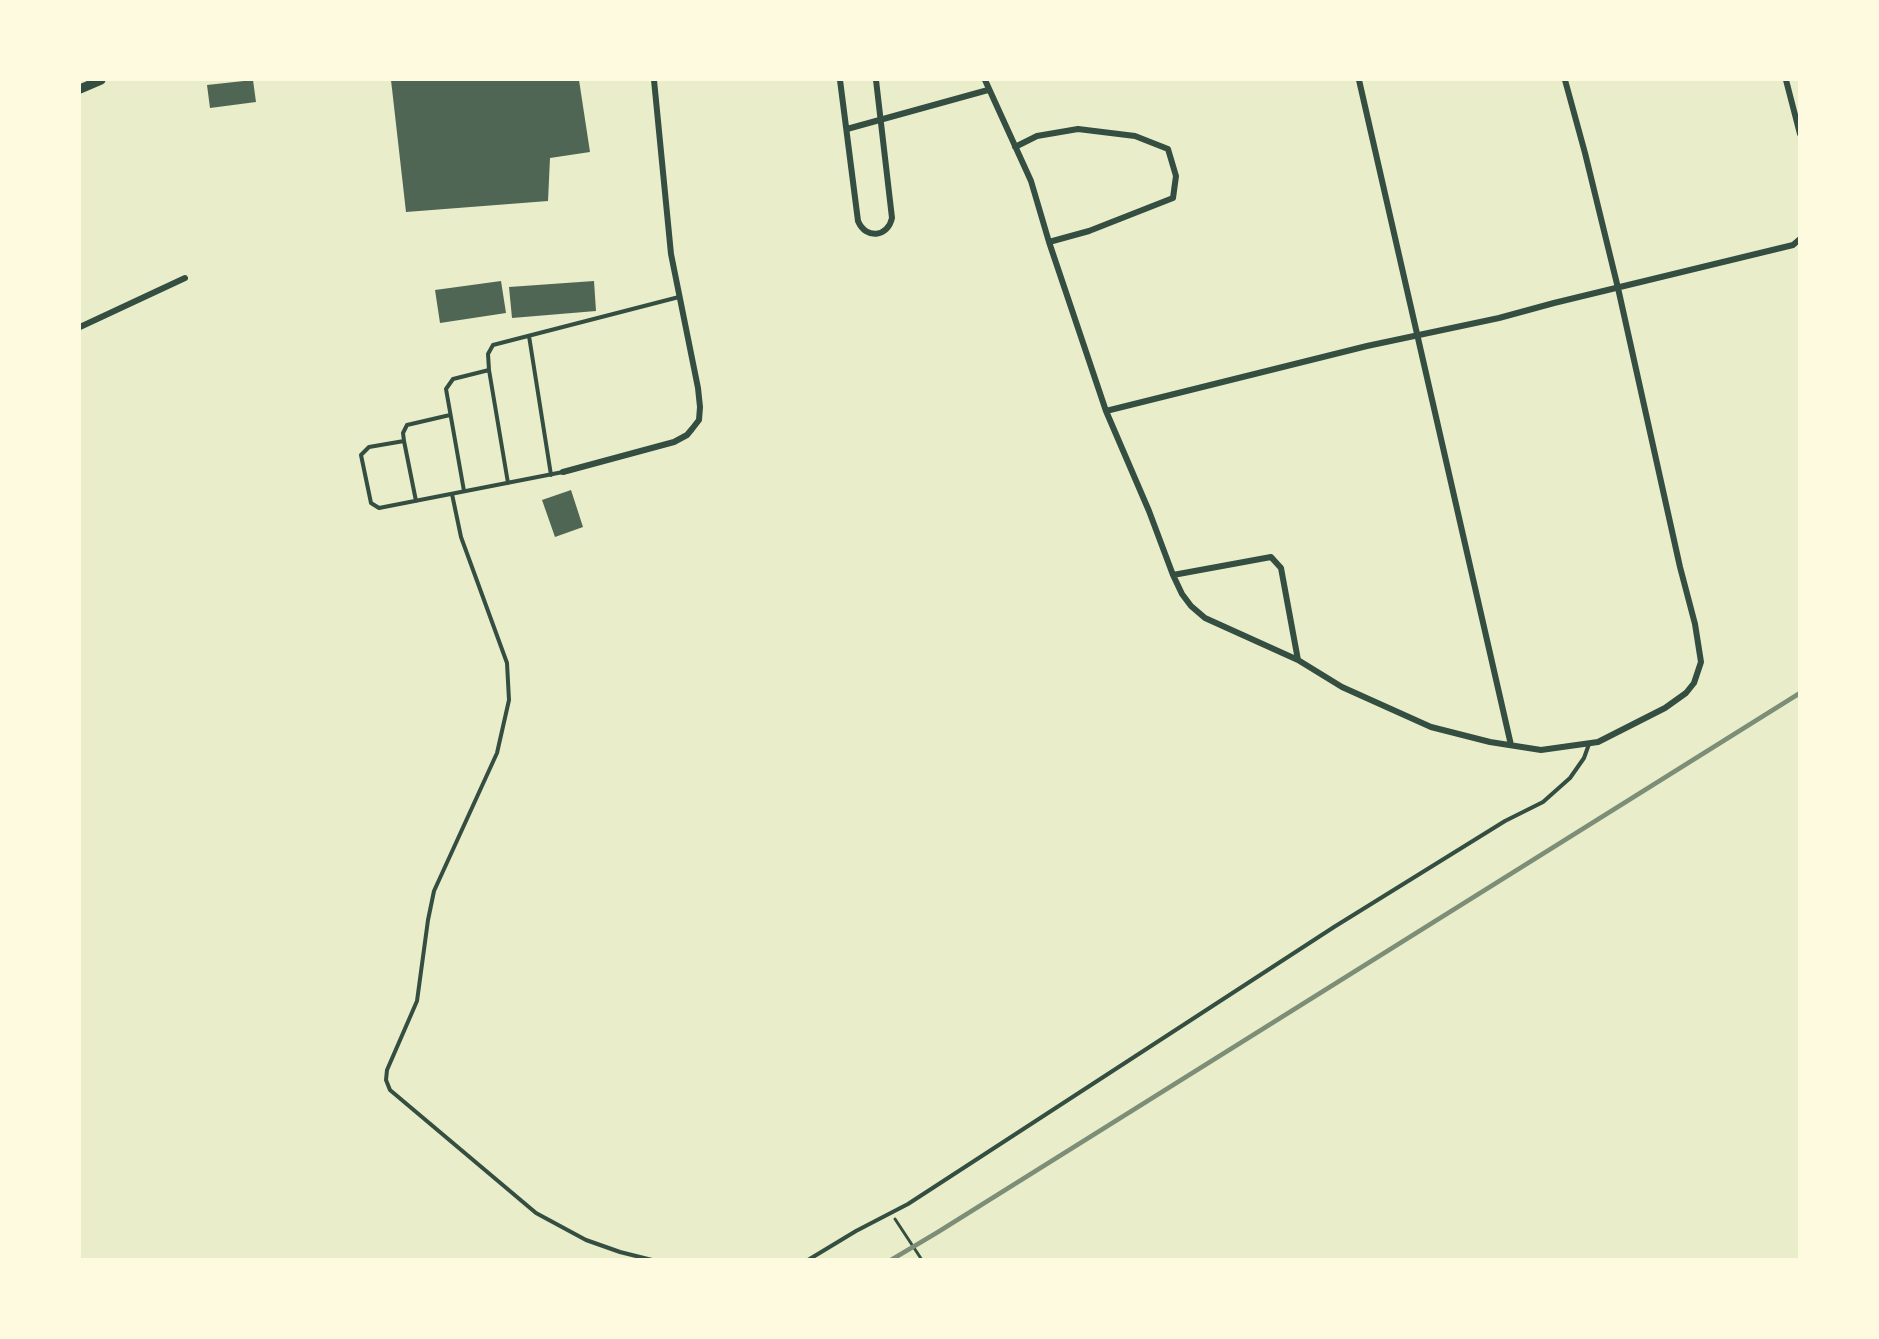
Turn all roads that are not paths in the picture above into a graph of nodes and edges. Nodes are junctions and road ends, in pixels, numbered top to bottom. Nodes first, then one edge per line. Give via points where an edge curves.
1 (101, 80) edge
2 (654, 80) edge
3 (840, 80) edge
4 (876, 80) edge
5 (985, 80) edge
6 (1359, 80) edge
7 (1565, 80) edge
8 (1786, 80) edge
9 (80, 89) edge
10 (988, 90) junction
11 (881, 120) junction
12 (847, 129) junction
13 (1800, 134) edge
14 (1015, 147) junction
15 (1800, 239) edge
16 (1048, 242) junction
17 (185, 278) dead end
18 (1618, 288) junction
19 (679, 297) junction
20 (80, 327) edge
21 (529, 336) junction
22 (1418, 336) junction
23 (489, 370) junction
24 (1106, 411) junction
25 (450, 415) junction
26 (404, 441) junction
27 (563, 472) joint
28 (551, 475) junction
29 (508, 483) junction
30 (464, 491) junction
31 (452, 494) junction
32 (416, 501) junction
33 (1173, 575) junction
34 (1298, 660) junction
35 (1588, 744) junction
36 (1511, 745) junction
37 (652, 1260) edge
38 (808, 1260) edge

1 - 9 street
2 - 19 street via 671,254
3 - 12 street
4 - 11 street
5 - 10 street
6 - 22 street
7 - 18 street
8 - 13 street
10 - 11 street
10 - 14 street
11 - 12 street
11 - 12 street via 892,218 888,228 878,234 868,233 858,221
14 - 16 street via 1031,181
14 - 16 street via 1037,136 1078,129 1135,136 1168,149 1176,176 1173,198 1089,231
15 - 18 street via 1793,245
16 - 24 street
17 - 20 street
18 - 22 street
18 - 35 street via 1701,662 1686,693 1665,708
19 - 21 lane
19 - 27 street via 698,388 699,420 675,442
21 - 23 lane via 493,345 488,354
21 - 28 lane
22 - 24 street
22 - 36 street
23 - 25 lane via 453,379 446,389
23 - 29 lane
24 - 33 street
25 - 26 lane via 407,425
25 - 30 lane
26 - 32 lane
26 - 32 lane via 369,447 361,455 370,503 379,508
27 - 28 lane
28 - 29 lane
29 - 30 lane
30 - 31 lane
31 - 32 lane
31 - 37 lane via 461,537 507,663 509,700 497,753 434,891 417,1001 386,1080 390,1090 536,1213 586,1240
33 - 34 street via 1186,600 1205,618
33 - 34 street via 1271,558 1281,568
34 - 36 street via 1342,687 1431,727
35 - 36 street via 1541,750
35 - 38 lane via 1584,758 1570,778 1543,802 1505,821 1334,927 908,1204

